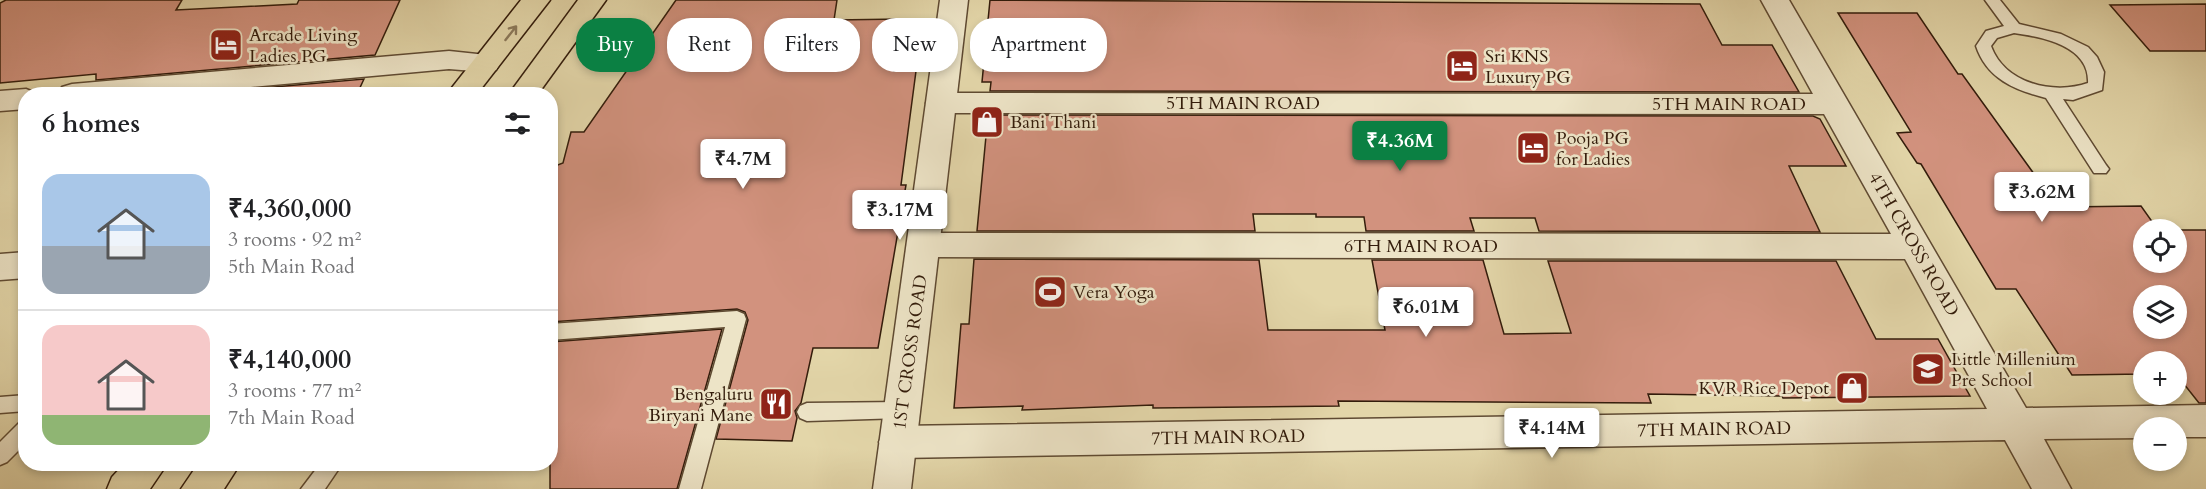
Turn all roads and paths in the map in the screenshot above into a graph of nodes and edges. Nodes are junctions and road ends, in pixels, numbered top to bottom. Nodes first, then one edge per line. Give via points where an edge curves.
1 (536, 0) edge
2 (592, 0) edge
3 (954, 0) edge
4 (1775, 0) edge
5 (1992, 0) edge
6 (2014, 28) junction
7 (486, 63) junction
8 (150, 87) edge
9 (467, 87) edge
10 (528, 87) edge
11 (2052, 95) junction
12 (18, 100) edge
13 (0, 101) edge
14 (941, 103) junction
15 (1833, 104) junction
16 (2100, 169) dead end
17 (925, 245) junction
18 (1916, 247) junction
19 (18, 266) edge
20 (0, 267) edge
21 (558, 331) edge
22 (18, 404) edge
23 (0, 405) edge
24 (807, 412) dead end
25 (2206, 421) edge
26 (2015, 424) junction
27 (900, 426) junction
28 (18, 437) edge
29 (0, 456) edge
30 (142, 471) edge
31 (215, 471) edge
32 (326, 471) edge
33 (126, 489) edge
34 (200, 489) edge
35 (312, 489) edge
36 (690, 489) edge
37 (892, 489) edge
38 (2052, 489) edge

7 -> 1 main road
2 - 10 main road
3 - 14 street, 1ST CROSS ROAD
4 - 15 street, 4TH CROSS ROAD
5 - 6 lane
6 - 11 lane via 1989,34 1983,42 1988,62 2015,83
6 - 11 lane via 2052,35 2085,54 2095,65 2099,76 2096,86 2086,93
7 - 8 street via 449,60
7 - 9 main road
11 - 16 lane
12 - 13 street
14 - 15 street, 5TH MAIN ROAD
14 - 17 street, 1ST CROSS ROAD
15 - 18 street, 4TH CROSS ROAD
17 - 18 street, 6TH MAIN ROAD
17 - 27 street, 1ST CROSS ROAD
18 - 26 street, 4TH CROSS ROAD
19 - 20 street
21 - 36 lane via 737,319
22 - 23 lane
24 - 27 lane
25 - 26 street, 7TH MAIN ROAD
26 - 27 street, 7TH MAIN ROAD
26 - 38 street, 4TH CROSS ROAD
27 - 37 street, 1ST CROSS ROAD
28 - 29 lane
30 - 33 main road
31 - 34 main road
32 - 35 lane

